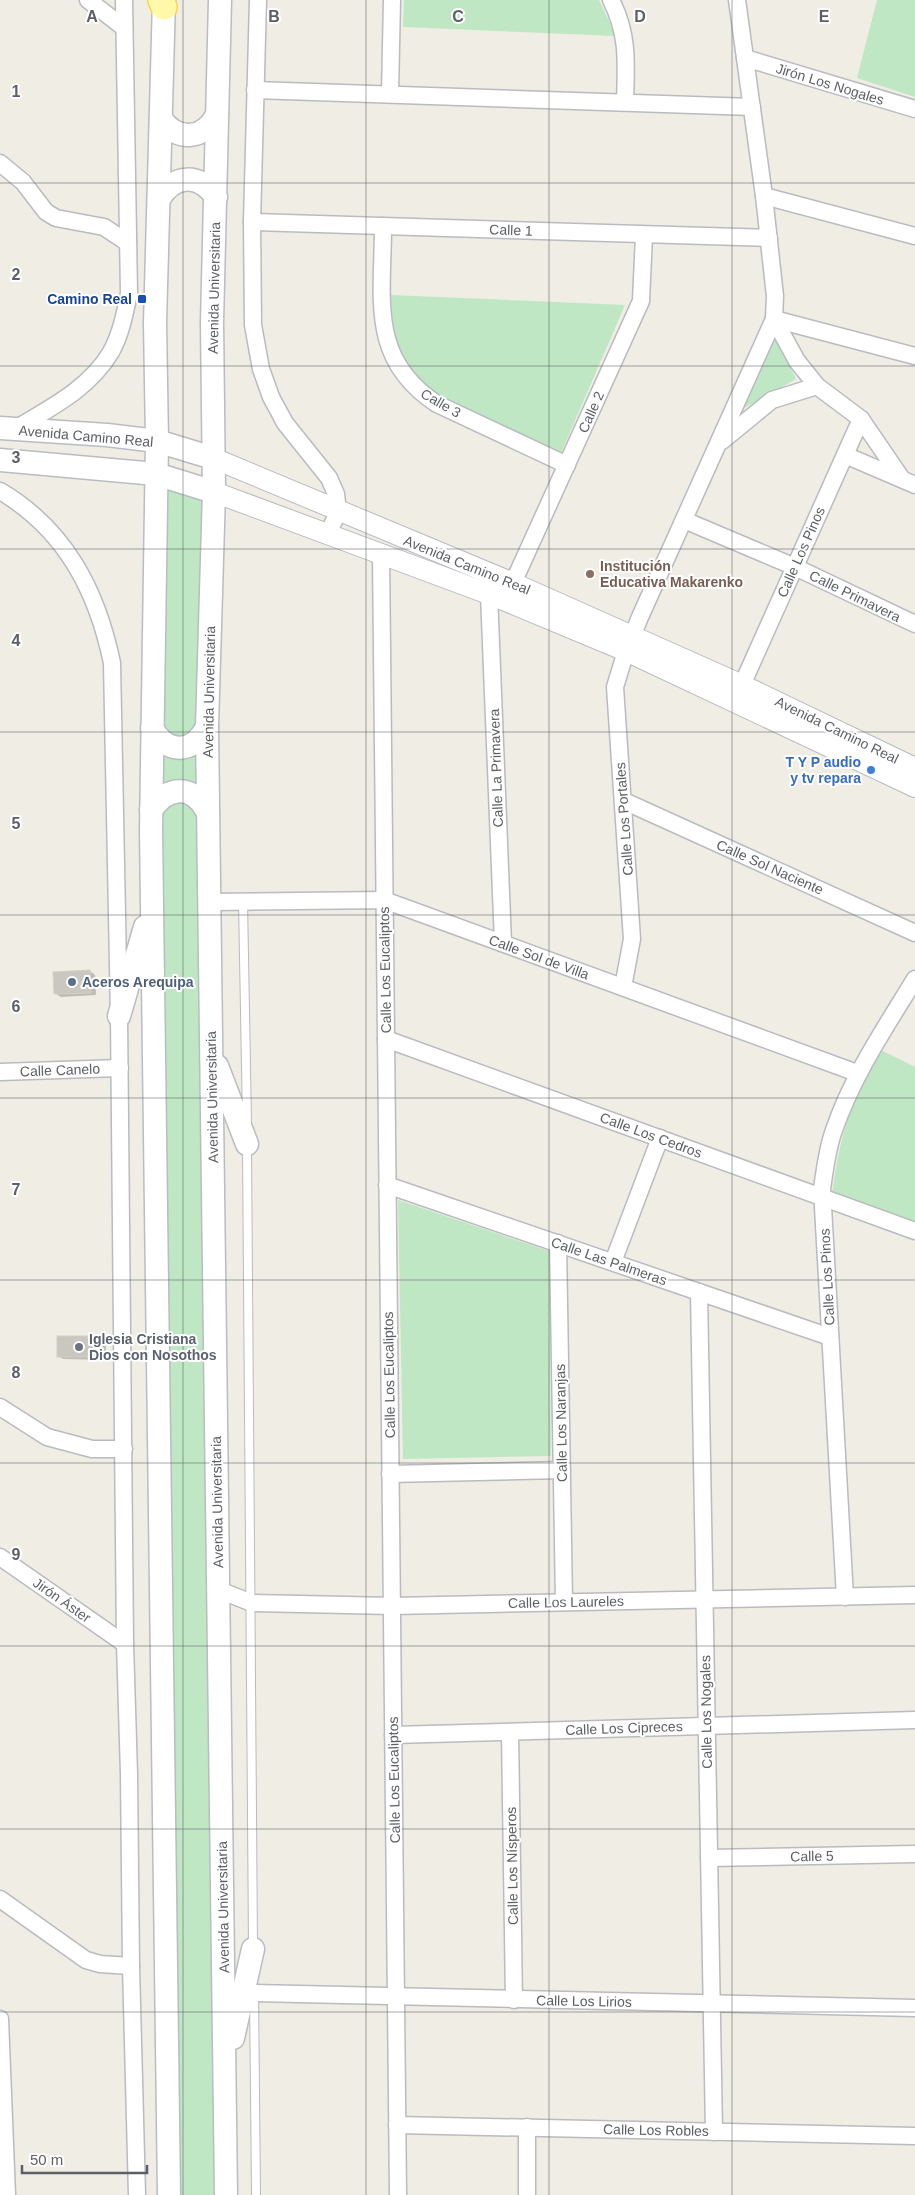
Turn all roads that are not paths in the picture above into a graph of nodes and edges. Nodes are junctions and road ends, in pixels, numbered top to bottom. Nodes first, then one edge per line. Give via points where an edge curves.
1 (88, 0) edge
2 (124, 0) edge
3 (220, 0) edge
4 (229, 0) edge
5 (258, 0) edge
6 (392, 0) edge
7 (611, 0) edge
8 (737, 0) edge
9 (163, 2) edge
10 (123, 27) junction
11 (219, 33) junction
12 (745, 58) junction
13 (255, 90) junction
14 (390, 94) junction
15 (625, 102) junction
16 (752, 106) junction
17 (915, 109) edge
18 (217, 115) junction
19 (161, 119) junction
20 (0, 162) edge
21 (764, 196) junction
22 (216, 198) junction
23 (159, 199) junction
24 (252, 222) junction
25 (383, 226) junction
26 (644, 235) junction
27 (915, 236) edge
28 (769, 238) junction
29 (128, 242) junction
30 (774, 319) junction
31 (915, 356) edge
32 (817, 386) junction
33 (861, 419) junction
34 (7, 429) edge
35 (157, 441) junction
36 (718, 444) junction
37 (845, 454) junction
38 (213, 458) junction
39 (0, 460) edge
40 (567, 465) junction
41 (156, 474) junction
42 (908, 482) edge
43 (0, 491) edge
44 (214, 492) junction
45 (338, 512) junction
46 (684, 520) junction
47 (328, 534) junction
48 (381, 554) junction
49 (795, 567) junction
50 (513, 583) junction
51 (489, 594) junction
52 (915, 624) edge
53 (629, 643) junction
54 (742, 685) junction
55 (207, 727) junction
56 (152, 728) junction
57 (915, 768) edge
58 (915, 787) edge
59 (624, 801) junction
60 (152, 810) junction
61 (208, 813) junction
62 (384, 900) junction
63 (152, 902) junction
64 (210, 902) junction
65 (243, 902) junction
66 (915, 933) edge
67 (503, 943) junction
68 (915, 979) edge
69 (623, 988) junction
70 (119, 1016) junction
71 (386, 1039) junction
72 (211, 1049) junction
73 (120, 1068) junction
74 (0, 1072) edge
75 (857, 1073) junction
76 (660, 1138) junction
77 (247, 1144) junction
78 (387, 1185) junction
79 (822, 1197) junction
80 (915, 1231) edge
81 (558, 1243) junction
82 (612, 1262) junction
83 (699, 1292) junction
84 (830, 1337) junction
85 (0, 1407) edge
86 (124, 1449) junction
87 (562, 1470) junction
88 (390, 1474) junction
89 (0, 1557) edge
90 (219, 1590) junction
91 (915, 1595) edge
92 (845, 1597) junction
93 (704, 1600) junction
94 (564, 1602) junction
95 (252, 1603) junction
96 (392, 1606) junction
97 (125, 1644) junction
98 (915, 1720) edge
99 (707, 1726) junction
100 (510, 1732) junction
101 (393, 1735) junction
102 (915, 1854) edge
103 (709, 1858) junction
104 (0, 1899) edge
105 (253, 1949) junction
106 (130, 1966) junction
107 (254, 1993) junction
108 (396, 1997) junction
109 (514, 2000) junction
110 (712, 2004) junction
111 (915, 2008) edge
112 (0, 2019) edge
113 (225, 2075) junction
114 (2, 2087) edge
115 (397, 2125) junction
116 (527, 2127) junction
117 (714, 2132) junction
118 (915, 2136) edge
119 (226, 2186) edge
120 (174, 2190) edge
121 (7, 2195) edge
122 (137, 2195) edge
123 (208, 2195) edge
124 (256, 2195) edge
125 (398, 2195) edge
126 (527, 2195) edge

1 - 10 street
2 - 10 street
3 - 11 main road, Avenida Universitaria
4 - 11 main road
5 - 13 street
6 - 14 street
7 - 15 street via 620,18 626,45
8 - 12 street
9 - 19 main road
10 - 29 street
11 - 18 main road, Avenida Universitaria
12 - 16 street
12 - 17 street, Jirón Los Nogales
13 - 14 street
13 - 24 street
14 - 15 street
15 - 16 street
16 - 21 street
18 - 19 main road via 205,131 195,135 175,133
18 - 22 main road, Avenida Universitaria
19 - 23 main road
20 - 29 street via 23,182 46,212 56,218 104,227
21 - 27 street
21 - 28 street
22 - 23 main road via 202,183 182,180 164,190
22 - 38 main road, Avenida Universitaria via 212,322
23 - 35 main road
24 - 25 street, Calle 1
24 - 45 street via 252,325 266,387 285,423 330,478
25 - 26 street, Calle 1
25 - 40 street, Calle 3 via 383,326 394,359 405,376 418,392 437,404
26 - 28 street, Calle 1
26 - 40 street, Calle 2 via 641,301
28 - 30 street
29 - 34 street via 129,293 111,352 91,378 67,399
30 - 31 street
30 - 32 street via 797,361
30 - 36 street, Calle Los Portales
32 - 33 street
32 - 36 street via 772,400
33 - 37 street, Calle Los Pinos
33 - 42 street
34 - 35 main road, Avenida Camino Real
35 - 38 main road, Avenida Camino Real
35 - 41 main road
36 - 46 street, Calle Los Portales
37 - 42 street
37 - 49 street, Calle Los Pinos
38 - 44 main road, Avenida Universitaria
38 - 45 street, Avenida Camino Real
39 - 41 main road, Avenida Camino Real
40 - 50 street, Calle 2
41 - 44 main road, Avenida Camino Real
41 - 56 main road
43 - 70 street via 34,516 61,545 91,592 104,627 112,663
44 - 47 street, Avenida Camino Real
44 - 55 main road, Avenida Universitaria
45 - 47 street
45 - 50 street, Avenida Camino Real
46 - 49 street, Calle Primavera
46 - 53 street, Calle Los Portales
47 - 48 street, Avenida Camino Real
48 - 51 street, Avenida Camino Real
48 - 62 street, Calle Los Eucaliptos
49 - 52 street, Calle Primavera
49 - 54 street, Calle Los Pinos
50 - 53 street, Avenida Camino Real
51 - 53 street, Avenida Camino Real
51 - 67 street, Calle La Primavera
53 - 54 street, Avenida Camino Real
53 - 58 street, Avenida Camino Real
53 - 59 street, Calle Los Portales via 615,687
54 - 57 street, Avenida Camino Real
55 - 56 main road via 202,738 180,748 168,746 158,739
55 - 61 main road, Avenida Universitaria
56 - 60 main road
59 - 66 street, Calle Sol Naciente
59 - 69 street, Calle Los Portales via 632,939
60 - 61 main road via 158,799 181,791 193,794
60 - 63 main road
61 - 64 main road, Avenida Universitaria
62 - 65 street, Calle Sol de Villa
62 - 67 street, Calle Sol de Villa
62 - 71 street, Calle Los Eucaliptos
63 - 70 main road
63 - 120 main road
64 - 65 street, Calle Sol de Villa
64 - 72 main road, Avenida Universitaria
65 - 77 lane
67 - 69 street, Calle Sol de Villa
68 - 75 street, Calle Los Pinos
69 - 75 street, Calle Sol de Villa
70 - 73 street
71 - 76 street, Calle Los Cedros
71 - 78 street, Calle Los Eucaliptos
72 - 77 main road
72 - 90 main road, Avenida Universitaria
73 - 74 street, Calle Canelo
73 - 86 street
75 - 79 street, Calle Los Pinos via 834,1131
76 - 79 street, Calle Los Cedros
76 - 82 street
77 - 95 lane
78 - 81 street, Calle Las Palmeras
78 - 88 street, Calle Los Eucaliptos
79 - 80 street, Calle Los Cedros
79 - 84 street, Calle Los Pinos
81 - 82 street, Calle Las Palmeras
81 - 87 street, Calle Los Naranjas
82 - 83 street, Calle Las Palmeras
83 - 84 street, Calle Las Palmeras
83 - 93 street, Calle Los Nogales
84 - 92 street, Calle Los Pinos
85 - 86 street via 47,1437 92,1449
86 - 97 street
87 - 88 street
87 - 94 street, Calle Los Naranjas
88 - 96 street, Calle Los Eucaliptos
89 - 97 street, Jirón Áster
90 - 95 street, Calle Los Laureles
90 - 113 main road, Avenida Universitaria
91 - 92 street, Calle Los Laureles
92 - 93 street, Calle Los Laureles
93 - 94 street, Calle Los Laureles
93 - 99 street, Calle Los Nogales
94 - 96 street, Calle Los Laureles
95 - 96 street, Calle Los Laureles
95 - 105 lane
96 - 101 street, Calle Los Eucaliptos
97 - 106 street
98 - 99 street, Calle Los Cipreces
99 - 100 street, Calle Los Cipreces
99 - 103 street, Calle Los Nogales
100 - 101 street, Calle Los Cipreces
100 - 109 street, Calle Los Nísperos
101 - 108 street, Calle Los Eucaliptos
102 - 103 street, Calle 5
103 - 110 street, Calle Los Nogales
104 - 106 street via 86,1960
105 - 107 lane
105 - 113 main road
106 - 122 street
107 - 108 street, Calle Los Lirios
107 - 124 lane
108 - 109 street, Calle Los Lirios
108 - 115 street, Calle Los Eucaliptos
109 - 110 street, Calle Los Lirios
110 - 111 street, Calle Los Lirios
110 - 117 street, Calle Los Nogales
112 - 114 street
113 - 119 main road, Avenida Universitaria
114 - 121 street
115 - 116 street, Calle Los Robles
115 - 125 street, Calle Los Eucaliptos
116 - 117 street, Calle Los Robles
116 - 126 street
117 - 118 street, Calle Los Robles
119 - 123 main road

